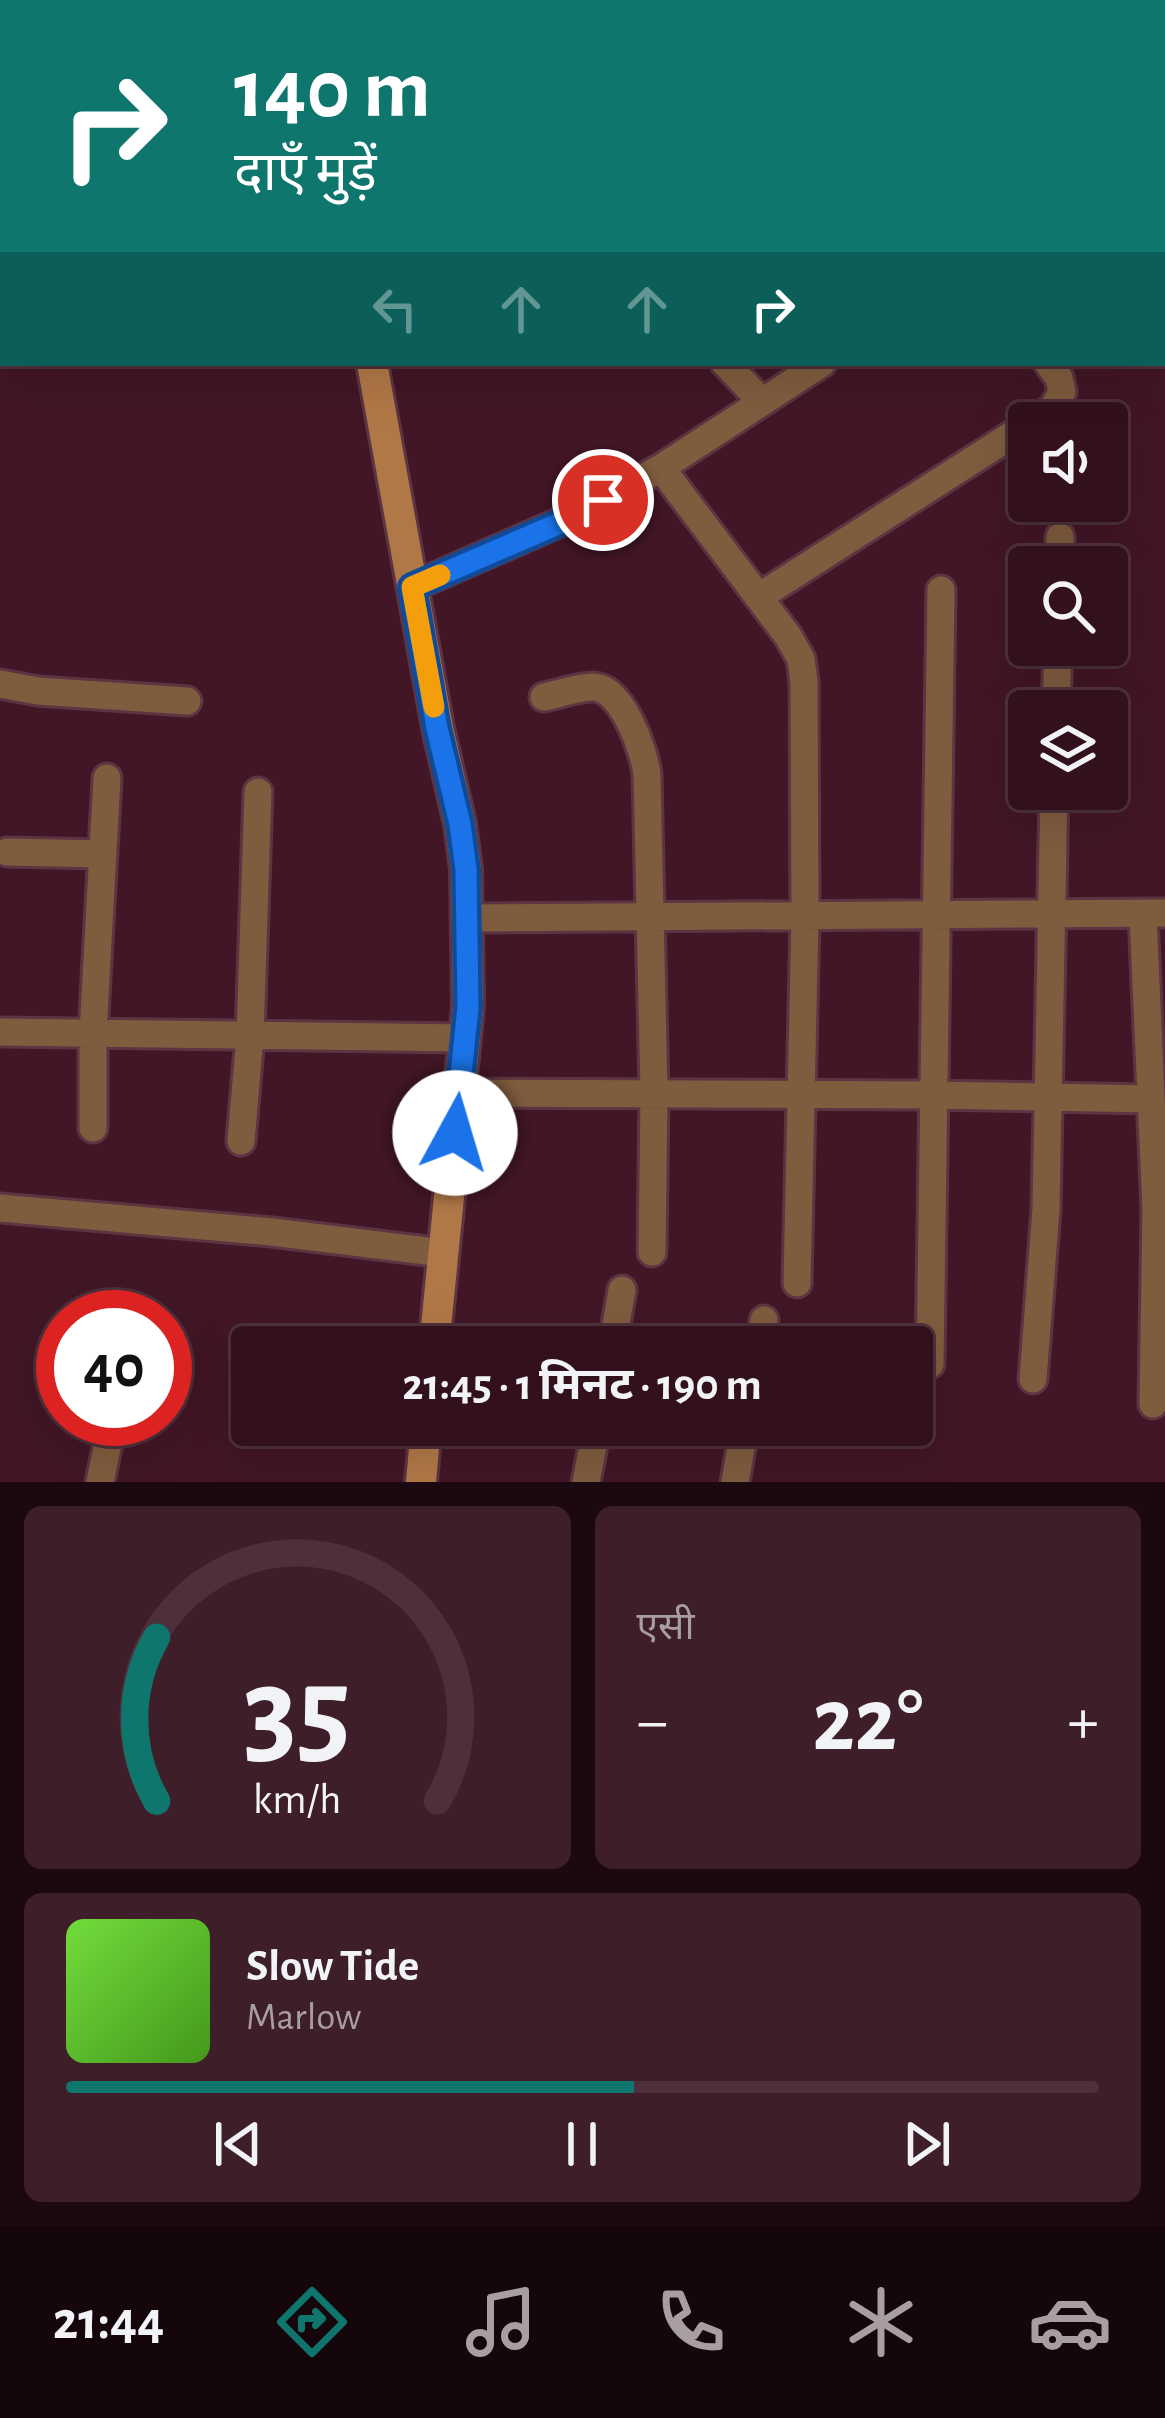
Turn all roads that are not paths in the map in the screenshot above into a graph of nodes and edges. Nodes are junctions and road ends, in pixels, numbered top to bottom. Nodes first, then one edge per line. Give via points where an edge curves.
1 (374, 366) edge
2 (737, 366) edge
3 (817, 366) edge
4 (1050, 366) edge
5 (762, 402) junction
6 (1057, 402) edge
7 (1008, 437) edge
8 (661, 468) junction
9 (1060, 537) dead end
10 (1060, 546) edge
11 (412, 587) junction
12 (941, 590) dead end
13 (759, 598) junction
14 (0, 684) edge
15 (544, 697) dead end
16 (187, 701) dead end
17 (106, 778) dead end
18 (258, 792) dead end
19 (1054, 810) edge
20 (7, 853) dead end
21 (103, 854) junction
22 (1154, 915) edge
23 (938, 916) junction
24 (1051, 916) junction
25 (651, 917) junction
26 (805, 917) junction
27 (467, 918) junction
28 (0, 1032) edge
29 (93, 1033) junction
30 (250, 1036) junction
31 (464, 1038) junction
32 (459, 1093) junction
33 (654, 1094) junction
34 (800, 1094) junction
35 (933, 1095) junction
36 (1048, 1097) junction
37 (1151, 1100) junction
38 (93, 1128) dead end
39 (241, 1141) dead end
40 (0, 1208) edge
41 (652, 1252) dead end
42 (443, 1253) junction
43 (797, 1283) dead end
44 (622, 1290) dead end
45 (436, 1326) edge
46 (616, 1326) edge
47 (930, 1326) edge
48 (1033, 1379) dead end
49 (1153, 1404) dead end
50 (107, 1446) edge
51 (424, 1446) edge
52 (593, 1446) edge
53 (741, 1446) edge
54 (100, 1482) edge
55 (421, 1482) edge
56 (586, 1482) edge
57 (735, 1482) edge

1 - 11 street
2 - 5 street
3 - 5 street
4 - 6 street via 1063,392
5 - 8 street
7 - 13 street
8 - 11 street via 574,517
8 - 13 street
9 - 10 street
11 - 27 street via 460,824
12 - 23 street
13 - 26 street via 794,648 804,682
14 - 16 street
15 - 25 street via 609,690 644,752
17 - 21 street
18 - 30 street
19 - 24 street
20 - 21 street
21 - 29 street
22 - 24 street
22 - 37 street
23 - 24 street
23 - 26 street
23 - 35 street
24 - 36 street
25 - 26 street
25 - 27 street
25 - 33 street
26 - 34 street
27 - 31 street
28 - 29 street
29 - 30 street
29 - 38 street
30 - 31 street
30 - 39 street
31 - 32 street
32 - 33 street
32 - 42 street
33 - 34 street
33 - 41 street
34 - 35 street
34 - 43 street
35 - 36 street
35 - 47 street
36 - 37 street
36 - 48 street
37 - 49 street
40 - 42 street
42 - 45 street
44 - 46 street
50 - 54 street
51 - 55 street
52 - 56 street
53 - 57 street

